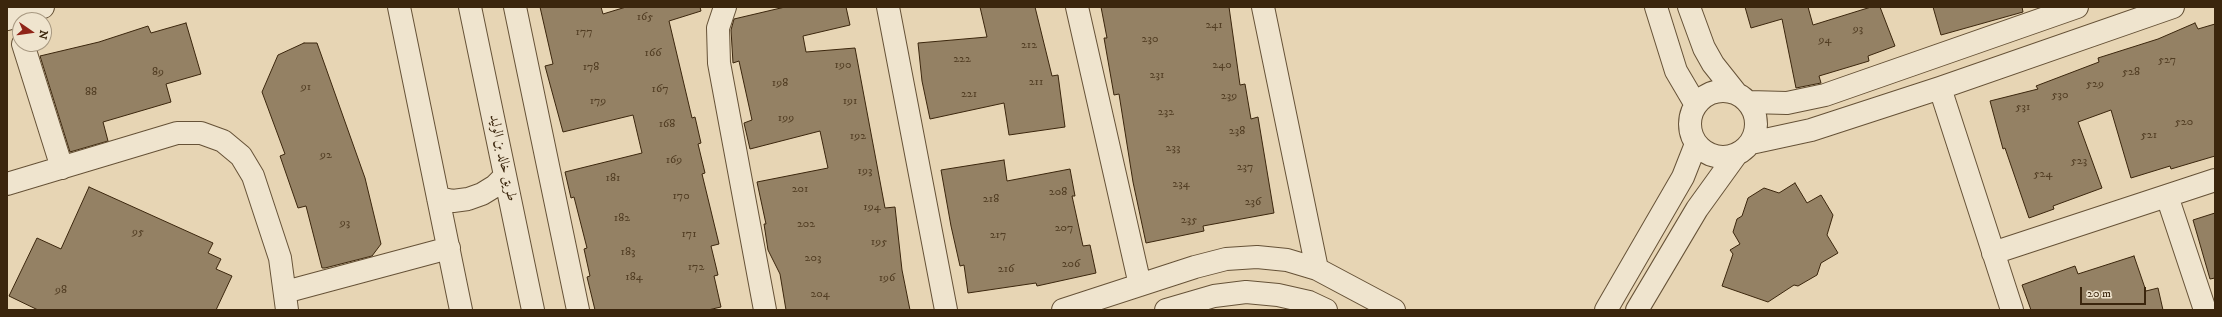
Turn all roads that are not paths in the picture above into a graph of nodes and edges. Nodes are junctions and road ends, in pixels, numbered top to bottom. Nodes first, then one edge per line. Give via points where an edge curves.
1 (399, 7) edge
2 (470, 7) edge
3 (515, 7) edge
4 (712, 7) edge
5 (725, 7) edge
6 (888, 7) edge
7 (1077, 7) edge
8 (1263, 7) edge
9 (1656, 7) edge
10 (1689, 7) edge
11 (2078, 7) edge
12 (2173, 7) edge
13 (718, 28) junction
14 (26, 52) edge
15 (1940, 88) junction
16 (1742, 97) junction
17 (1696, 105) junction
18 (1696, 144) junction
19 (1744, 149) junction
20 (62, 168) junction
21 (506, 176) junction
22 (2215, 180) edge
23 (7, 184) edge
24 (2167, 196) junction
25 (438, 198) junction
26 (448, 248) junction
27 (1993, 253) junction
28 (1317, 269) junction
29 (1140, 285) junction
30 (286, 301) edge
31 (461, 310) edge
32 (533, 310) edge
33 (578, 310) edge
34 (764, 310) edge
35 (946, 310) edge
36 (1063, 310) edge
37 (1166, 310) edge
38 (1326, 310) edge
39 (1394, 310) edge
40 (1606, 310) edge
41 (1637, 310) edge
42 (2012, 310) edge
43 (2205, 310) edge

1 - 25 street
2 - 21 street, طريق خالد بن الوليد
3 - 33 street
4 - 13 street
5 - 13 street
6 - 35 street
7 - 29 street
8 - 28 street
9 - 17 street via 1676,71
10 - 16 street via 1704,48
11 - 16 street via 1825,95 1787,103
12 - 15 street
13 - 34 street via 719,63
14 - 20 street
15 - 19 street
15 - 27 street
16 - 17 street via 1718,91 1710,93
16 - 19 street via 1754,111 1757,122 1756,133
17 - 18 street via 1691,116 1690,129
18 - 19 street via 1704,152 1725,158
18 - 40 street via 1674,192
19 - 41 street via 1696,209
20 - 23 street
20 - 30 street via 178,133 201,133 223,141 241,156 253,176 280,258
21 - 25 street via 495,186 475,197 453,201
21 - 32 street, طريق خالد بن الوليد
22 - 24 street
24 - 27 street
24 - 43 street
25 - 26 street
26 - 30 street
26 - 31 street
27 - 42 street
28 - 29 street via 1287,260 1257,257 1226,259
28 - 39 street
29 - 36 street
37 - 38 street via 1214,296 1246,292 1278,295 1309,302

